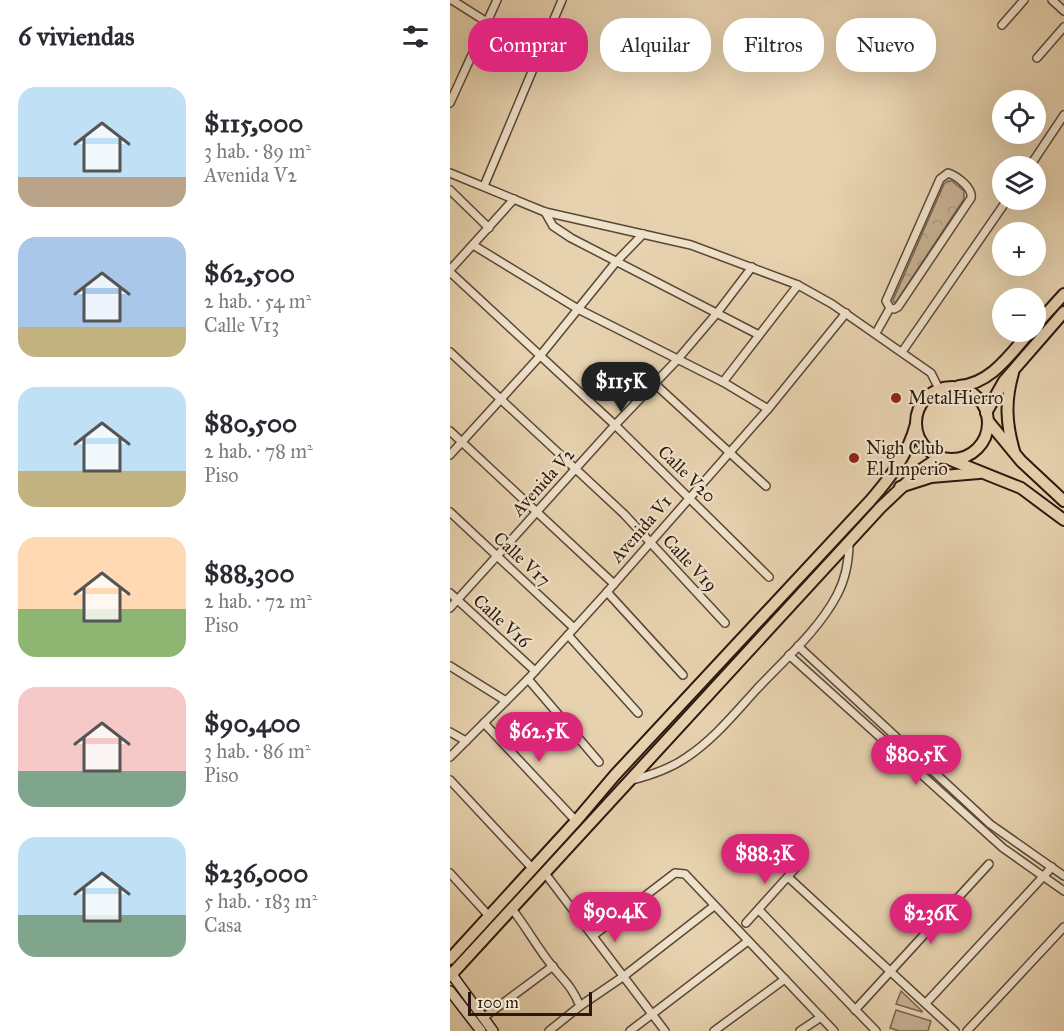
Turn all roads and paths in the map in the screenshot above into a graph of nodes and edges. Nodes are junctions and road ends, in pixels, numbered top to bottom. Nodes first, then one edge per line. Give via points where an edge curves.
1 (452, 0) edge
2 (497, 0) edge
3 (562, 0) edge
4 (1024, 0) edge
5 (1052, 0) edge
6 (1064, 11) edge
7 (479, 18) edge
8 (489, 18) edge
9 (554, 18) edge
10 (1002, 25) dead end
11 (1064, 27) edge
12 (1037, 58) dead end
13 (468, 64) edge
14 (532, 72) edge
15 (450, 103) edge
16 (1064, 116) edge
17 (1037, 156) edge
18 (450, 173) edge
19 (484, 186) junction
20 (450, 190) edge
21 (514, 199) junction
22 (1000, 210) edge
23 (545, 212) junction
24 (489, 228) junction
25 (643, 234) junction
26 (473, 245) junction
27 (616, 262) junction
28 (752, 267) junction
29 (450, 271) edge
30 (798, 285) junction
31 (1064, 294) edge
32 (890, 308) junction
33 (579, 309) junction
34 (1064, 312) edge
35 (717, 313) junction
36 (846, 313) junction
37 (1046, 314) edge
38 (876, 333) junction
39 (759, 335) junction
40 (1020, 342) edge
41 (450, 352) edge
42 (902, 352) junction
43 (540, 356) junction
44 (677, 360) junction
45 (1015, 367) junction
46 (723, 381) junction
47 (655, 384) junction
48 (956, 387) junction
49 (939, 389) junction
50 (502, 399) junction
51 (768, 409) junction
52 (987, 417) junction
53 (916, 424) junction
54 (615, 425) junction
55 (450, 431) edge
56 (462, 442) junction
57 (729, 452) junction
58 (1015, 454) junction
59 (450, 455) edge
60 (943, 457) junction
61 (576, 468) junction
62 (988, 473) junction
63 (766, 486) dead end
64 (900, 487) junction
65 (689, 496) junction
66 (1064, 501) edge
67 (450, 512) edge
68 (537, 512) junction
69 (1064, 520) edge
70 (849, 541) junction
71 (650, 542) junction
72 (497, 556) junction
73 (769, 577) dead end
74 (614, 584) junction
75 (607, 592) junction
76 (450, 593) edge
77 (457, 600) junction
78 (450, 608) edge
79 (725, 623) dead end
80 (574, 628) junction
81 (568, 635) junction
82 (798, 646) junction
83 (789, 655) junction
84 (450, 666) edge
85 (535, 670) junction
86 (683, 675) dead end
87 (528, 679) junction
88 (506, 701) junction
89 (638, 713) dead end
90 (484, 723) junction
91 (450, 732) edge
92 (466, 741) junction
93 (450, 757) edge
94 (599, 762) dead end
95 (450, 780) edge
96 (627, 782) junction
97 (576, 821) junction
98 (801, 862) dead end
99 (989, 864) dead end
100 (1052, 867) junction
101 (533, 869) junction
102 (544, 872) junction
103 (450, 873) edge
104 (1043, 876) junction
105 (1064, 876) edge
106 (788, 877) junction
107 (1064, 891) edge
108 (714, 906) junction
109 (512, 909) junction
110 (759, 910) junction
111 (489, 916) junction
112 (746, 923) dead end
113 (1064, 927) edge
114 (594, 935) junction
115 (747, 941) junction
116 (450, 959) edge
117 (553, 966) junction
118 (891, 970) junction
119 (450, 974) edge
120 (624, 976) junction
121 (785, 979) junction
122 (450, 991) edge
123 (926, 1003) junction
124 (580, 1006) junction
125 (855, 1010) junction
126 (652, 1015) junction
127 (821, 1017) junction
128 (483, 1018) junction
129 (481, 1031) edge
130 (493, 1031) edge
131 (549, 1031) edge
132 (630, 1031) edge
133 (665, 1031) edge
134 (714, 1031) edge
135 (800, 1031) edge
136 (834, 1031) edge
137 (876, 1031) edge
138 (955, 1031) edge
139 (967, 1031) edge

1 - 7 street
2 - 8 street
3 - 9 street
4 - 10 street
5 - 6 street
11 - 12 street
13 - 15 street
14 - 19 street
16 - 17 street
18 - 19 street
19 - 21 street
20 - 24 street
21 - 23 street
21 - 24 street
22 - 42 street
23 - 25 street
23 - 27 street via 553,226
24 - 26 street
25 - 27 street
25 - 28 street via 691,245
26 - 29 street
26 - 33 street
27 - 33 street
27 - 35 street
28 - 30 street
28 - 35 street, Avenida V2
29 - 43 street, Calle V20
30 - 36 street
30 - 39 street
31 - 37 main road
32 - 32 street via 898,307 971,198 971,190 951,174 940,179 886,301
32 - 38 street
33 - 43 street
33 - 44 street
34 - 45 main road
35 - 39 street
35 - 44 street, Avenida V2
36 - 38 street
36 - 51 street, Avenida V1
38 - 42 street
39 - 46 street
40 - 48 main road via 989,375 968,386
41 - 50 street, Calle V19
42 - 49 street via 931,373
43 - 50 street
43 - 54 street, Calle V20
44 - 46 street
44 - 47 street, Avenida V2
45 - 52 main road via 996,393
45 - 58 main road via 1006,414
46 - 51 street
47 - 54 street, Avenida V2
47 - 57 street
48 - 49 main road
48 - 52 main road via 975,395
49 - 53 main road via 920,406
50 - 56 street
50 - 61 street, Calle V19
51 - 57 street, Avenida V1
52 - 58 main road
52 - 60 main road via 982,441 975,449 957,458
53 - 60 main road via 923,444
53 - 97 main road via 906,452 880,489
54 - 61 street, Avenida V2
54 - 65 street, Calle V20
55 - 56 street
56 - 59 street
56 - 68 street
57 - 63 street
57 - 65 street, Avenida V1
58 - 66 main road
60 - 62 main road
60 - 64 main road
61 - 68 street, Avenida V2
61 - 71 street, Calle V19
62 - 64 main road via 946,475
62 - 69 main road via 1021,488
64 - 70 main road
65 - 71 street, Avenida V1
65 - 73 street, Calle V20
67 - 72 street, Calle V17
68 - 72 street, Avenida V2
68 - 74 street
70 - 82 street via 845,578 837,596
70 - 96 main road
71 - 74 street, Avenida V1
71 - 79 street, Calle V19
72 - 77 street, Avenida V2
72 - 80 street, Calle V17
74 - 75 street, Avenida V1
75 - 80 street, Avenida V1
75 - 86 street
76 - 77 street, Calle V16
77 - 78 street, Avenida V2
77 - 85 street, Calle V16
80 - 81 street, Avenida V1
81 - 85 street, Avenida V1
81 - 89 street
82 - 83 street
82 - 100 street via 990,824
83 - 96 street via 688,757 661,772
83 - 104 street via 1003,848
84 - 88 street
85 - 87 street, Avenida V1
87 - 88 street, Avenida V1
87 - 94 street
88 - 90 street, Avenida V1
90 - 92 street, Avenida V1
90 - 97 street
91 - 92 street
92 - 93 street, Avenida V1
95 - 101 street
96 - 102 main road
97 - 101 main road
98 - 106 street
99 - 118 street
100 - 104 street
100 - 105 street
101 - 111 main road
102 - 109 main road
102 - 114 street
103 - 111 street
104 - 107 street
104 - 123 street
106 - 110 street
106 - 118 street
108 - 114 street via 686,874 675,873
108 - 115 street
108 - 120 street
109 - 117 street
109 - 119 main road
110 - 112 street
110 - 125 street
111 - 116 main road
113 - 139 street
114 - 120 street
115 - 121 street
115 - 126 street
117 - 124 street via 572,988
117 - 128 street
118 - 123 street
118 - 125 street
119 - 128 main road
120 - 124 street
120 - 126 street
121 - 127 street
121 - 134 street
122 - 129 main road
123 - 138 street
124 - 131 street
125 - 137 street
126 - 132 street
126 - 133 street
127 - 135 street
127 - 136 street
128 - 130 main road

